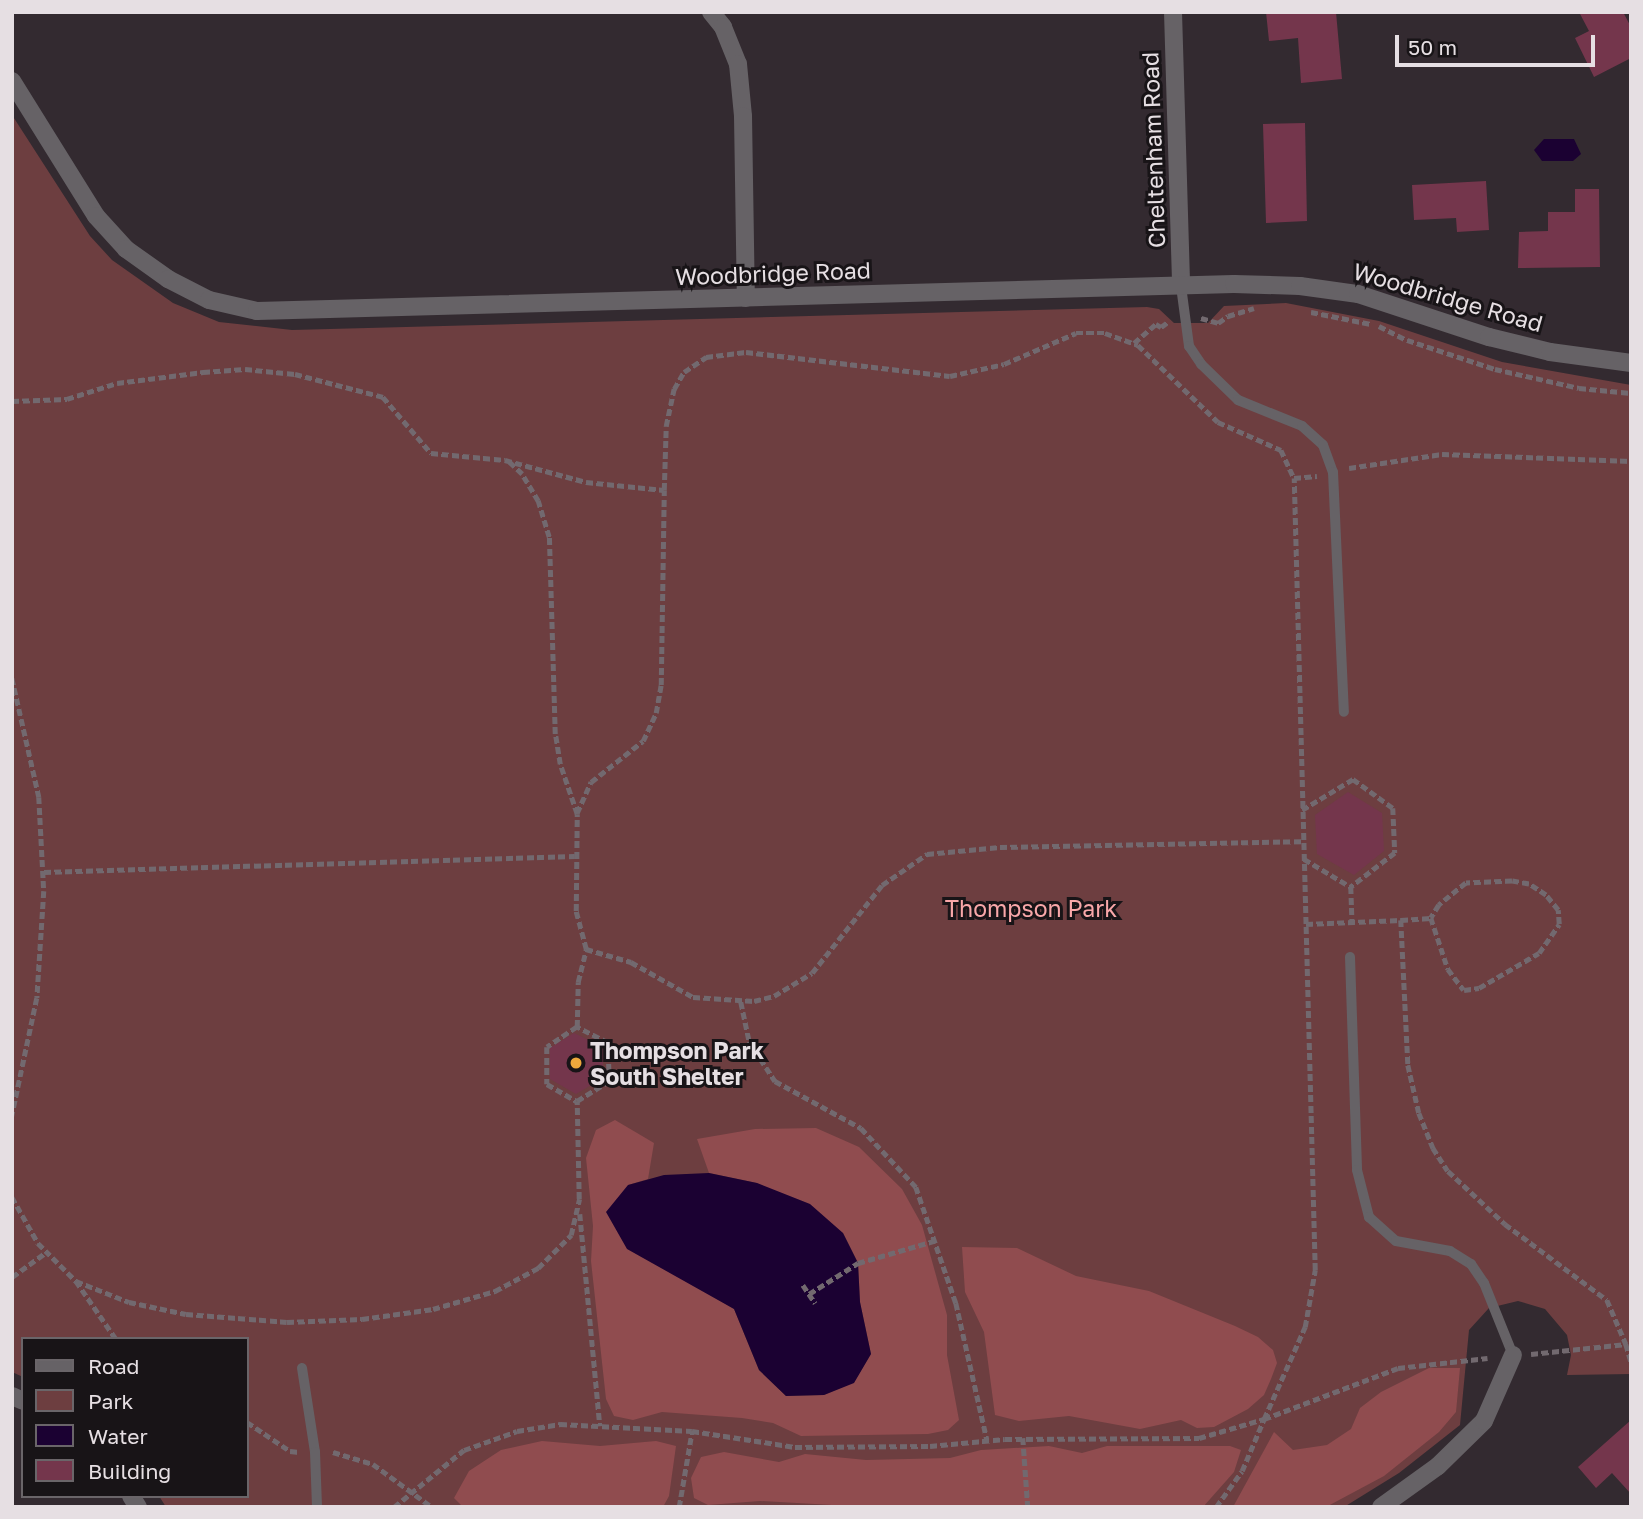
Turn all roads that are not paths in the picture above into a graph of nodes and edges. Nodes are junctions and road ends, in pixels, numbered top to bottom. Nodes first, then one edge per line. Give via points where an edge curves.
1 (711, 12) edge
2 (1174, 12) edge
3 (12, 81) edge
4 (1181, 286) junction
5 (746, 298) junction
6 (1631, 363) edge
7 (1344, 712) dead end
8 (1350, 957) dead end
9 (1513, 1356) joint
10 (302, 1368) dead end
11 (317, 1507) edge
12 (1381, 1507) edge

1 - 5 street via 723,27 738,64
2 - 4 street, Cheltenham Road
3 - 5 street, Woodbridge Road via 96,216 119,241 168,279 209,300 257,311 311,313
4 - 5 street, Woodbridge Road
4 - 6 street, Woodbridge Road via 1300,286 1358,294 1489,337
4 - 7 lane via 1189,346 1218,383 1238,400 1302,426 1323,445 1333,472
8 - 9 lane via 1357,1170 1366,1209 1373,1224 1391,1238 1450,1251 1471,1264 1484,1283
9 - 12 street via 1484,1421 1438,1466
10 - 11 lane via 315,1452

